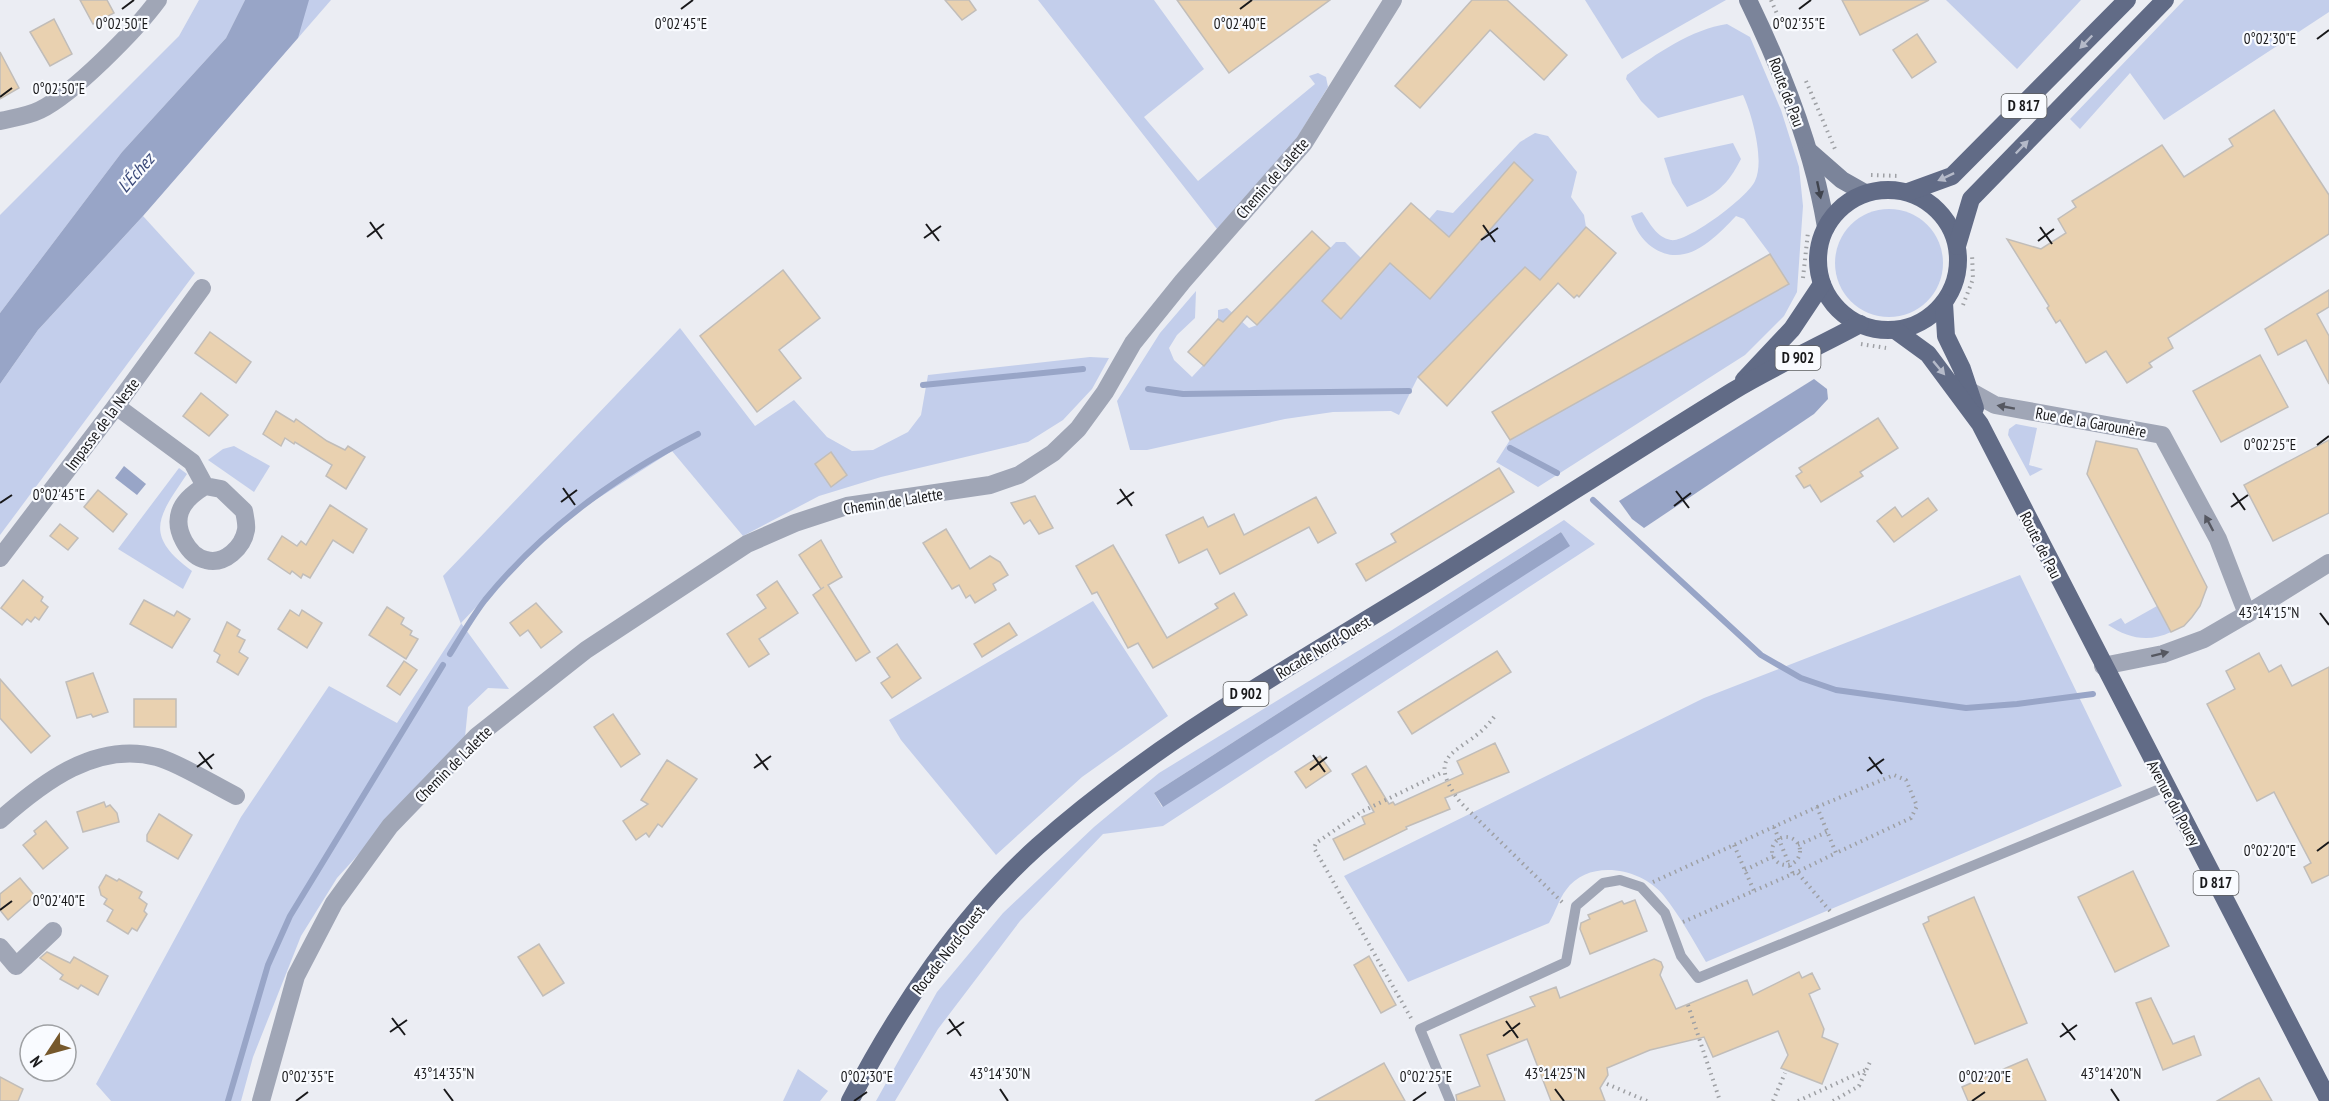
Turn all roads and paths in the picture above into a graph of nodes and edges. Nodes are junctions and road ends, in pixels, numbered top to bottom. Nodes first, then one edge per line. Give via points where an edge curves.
1 (158, 0) edge
2 (1393, 0) edge
3 (1748, 0) edge
4 (2127, 0) edge
5 (2165, 0) edge
6 (0, 122) edge
7 (1810, 152) junction
8 (1836, 152) dead end
9 (1862, 174) dead end
10 (1908, 184) junction
11 (1865, 193) junction
12 (1818, 226) junction
13 (1965, 245) junction
14 (1822, 284) junction
15 (1803, 285) dead end
16 (201, 288) dead end
17 (1944, 303) junction
18 (1960, 314) dead end
19 (1860, 324) junction
20 (1895, 330) junction
21 (1854, 344) dead end
22 (1891, 349) dead end
23 (1736, 390) junction
24 (1970, 392) junction
25 (116, 406) junction
26 (1980, 424) junction
27 (205, 486) dead end
28 (0, 558) edge
29 (2329, 563) edge
30 (2247, 614) junction
31 (2103, 666) junction
32 (1494, 717) dead end
33 (1443, 772) junction
34 (2165, 787) junction
35 (236, 796) dead end
36 (1817, 807) junction
37 (0, 820) edge
38 (1774, 827) junction
39 (1827, 832) junction
40 (1778, 839) junction
41 (1734, 845) junction
42 (1798, 845) junction
43 (1836, 853) junction
44 (1774, 856) junction
45 (1789, 864) junction
46 (1745, 870) junction
47 (1795, 873) junction
48 (1641, 887) junction
49 (1754, 891) junction
50 (1574, 912) junction
51 (1844, 918) junction
52 (1670, 928) junction
53 (54, 931) dead end
54 (0, 947) edge
55 (1688, 1005) dead end
56 (1420, 1029) junction
57 (1870, 1062) dead end
58 (1868, 1069) junction
59 (1785, 1073) dead end
60 (1607, 1084) dead end
61 (261, 1101) edge
62 (850, 1101) edge
63 (1450, 1101) edge
64 (1647, 1101) edge
65 (1720, 1101) edge
66 (1773, 1101) edge
67 (1798, 1101) edge
68 (1833, 1101) edge
69 (2329, 1101) edge

1 - 6 street via 140,24 60,98 39,111
2 - 61 street, Chemin de Lalette via 1304,143 1183,281 1133,343 1106,392 1078,429 1053,453 1019,475 990,485 847,506 747,544 586,650 477,736 390,826 334,903 296,976
3 - 7 main road, Route de Pau
4 -> 10 main road, D 817 via 1952,176
13 -> 5 main road, D 817 via 1971,199
7 - 8 path via 1831,141
7 - 11 main road, Route de Pau via 1842,180
7 -> 12 main road, Route de Pau
9 - 10 path
10 - 11 main road, Route de Pau
10 - 13 main road, Route de Pau via 1940,212
11 - 12 main road, Route de Pau
12 - 14 main road, Route de Pau
12 - 15 path via 1805,246
13 - 17 main road, Route de Pau
13 - 18 path via 1973,279
14 - 19 main road, Route de Pau via 1837,307
14 - 23 main road, Rocade Nord-Ouest / D 902 via 1792,329
16 - 25 street, Impasse de la Neste
17 - 20 main road, Route de Pau via 1922,321
17 - 24 main road, Route de Pau / D 817 via 1947,336
19 - 20 main road, Route de Pau
19 - 23 main road, Rocade Nord-Ouest / D 902
20 -> 26 main road, Route de Pau / D 817 via 1928,354
21 - 22 path
23 - 62 main road, Rocade Nord-Ouest / D 902 via 1218,711 1124,775 1036,848 978,909 924,975
24 - 26 main road, Route de Pau / D 817
30 -> 24 street, Rue de la Garounère via 2218,539 2162,435 1995,405
25 - 27 street via 192,462
25 - 28 street, Impasse de la Neste
26 - 31 main road, Route de Pau / D 817
29 - 30 street
31 -> 30 street via 2163,654 2204,639
31 - 34 main road, Avenue du Pouey / D 817
32 - 33 path via 1484,731 1448,756
33 - 50 path via 1460,802
33 - 56 path via 1361,812 1314,848
34 - 51 lane
34 - 69 main road, Avenue du Pouey / D 817
35 - 37 street via 157,757 114,754 69,768
36 - 38 path
36 - 39 path
36 - 43 path via 1894,775 1906,780 1917,806 1911,818
38 - 40 path
38 - 41 path
39 - 42 path
39 - 43 path
40 - 42 path via 1792,838
40 - 44 path
40 - 45 path
41 - 46 path
41 - 48 path
42 - 45 path via 1799,856
43 - 47 path
44 - 45 path via 1780,863
44 - 46 path
45 - 47 path
46 - 49 path
47 - 49 path
47 - 51 path via 1830,912
48 - 50 lane via 1620,880 1603,883 1582,899
48 - 52 lane via 1665,913
49 - 52 path
50 - 56 lane via 1566,962
51 - 52 lane via 1698,978 1681,956
53 - 54 street via 16,966
55 - 65 path
56 - 63 lane
57 - 58 path
58 - 67 path
58 - 68 path via 1859,1086
59 - 66 path
60 - 64 path

